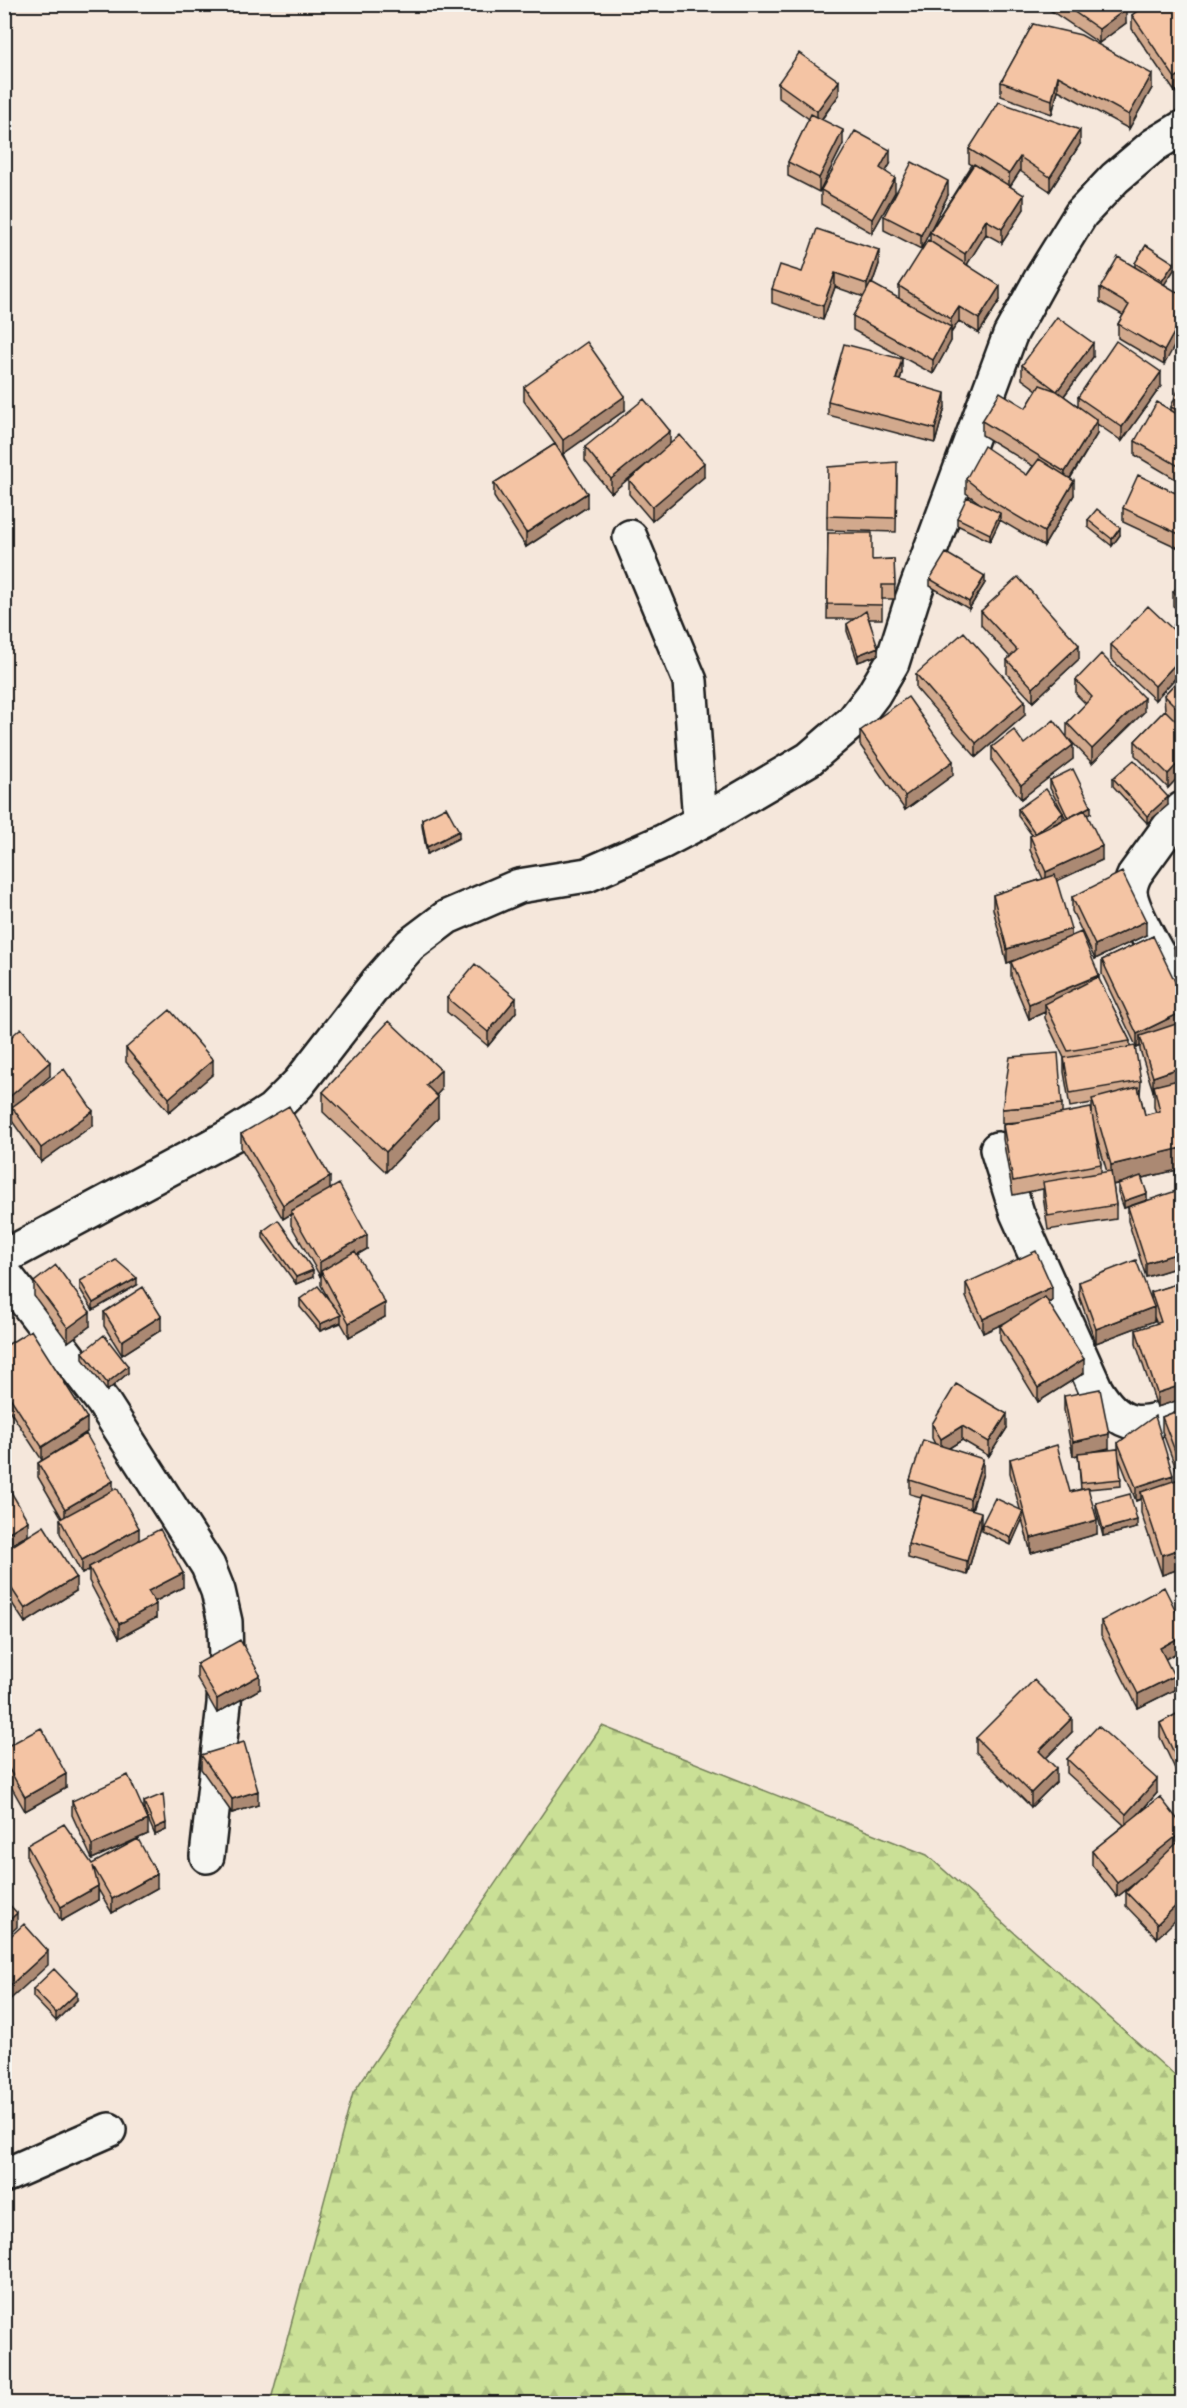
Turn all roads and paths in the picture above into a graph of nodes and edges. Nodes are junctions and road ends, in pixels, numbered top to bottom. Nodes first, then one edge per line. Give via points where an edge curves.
1 (1182, 128) edge
2 (630, 537) dead end
3 (1182, 809) edge
4 (708, 817) junction
5 (1182, 997) edge
6 (997, 1149) dead end
7 (4, 1257) edge
8 (4, 1273) edge
9 (1182, 1412) edge
10 (207, 1856) dead end
11 (109, 2130) dead end
12 (4, 2176) edge

1 - 4 street via 1154,145 1115,178 1081,214 1010,335 892,663 873,695 853,721 809,759
2 - 4 street via 690,681
3 - 5 street via 1130,885 1139,915
4 - 7 street via 587,875 519,886 447,917 410,945 299,1083 272,1110
6 - 9 street via 1017,1213 1103,1402 1114,1413 1135,1423
8 - 10 street via 103,1402 208,1566 218,1591 225,1622 226,1660
11 - 12 street

